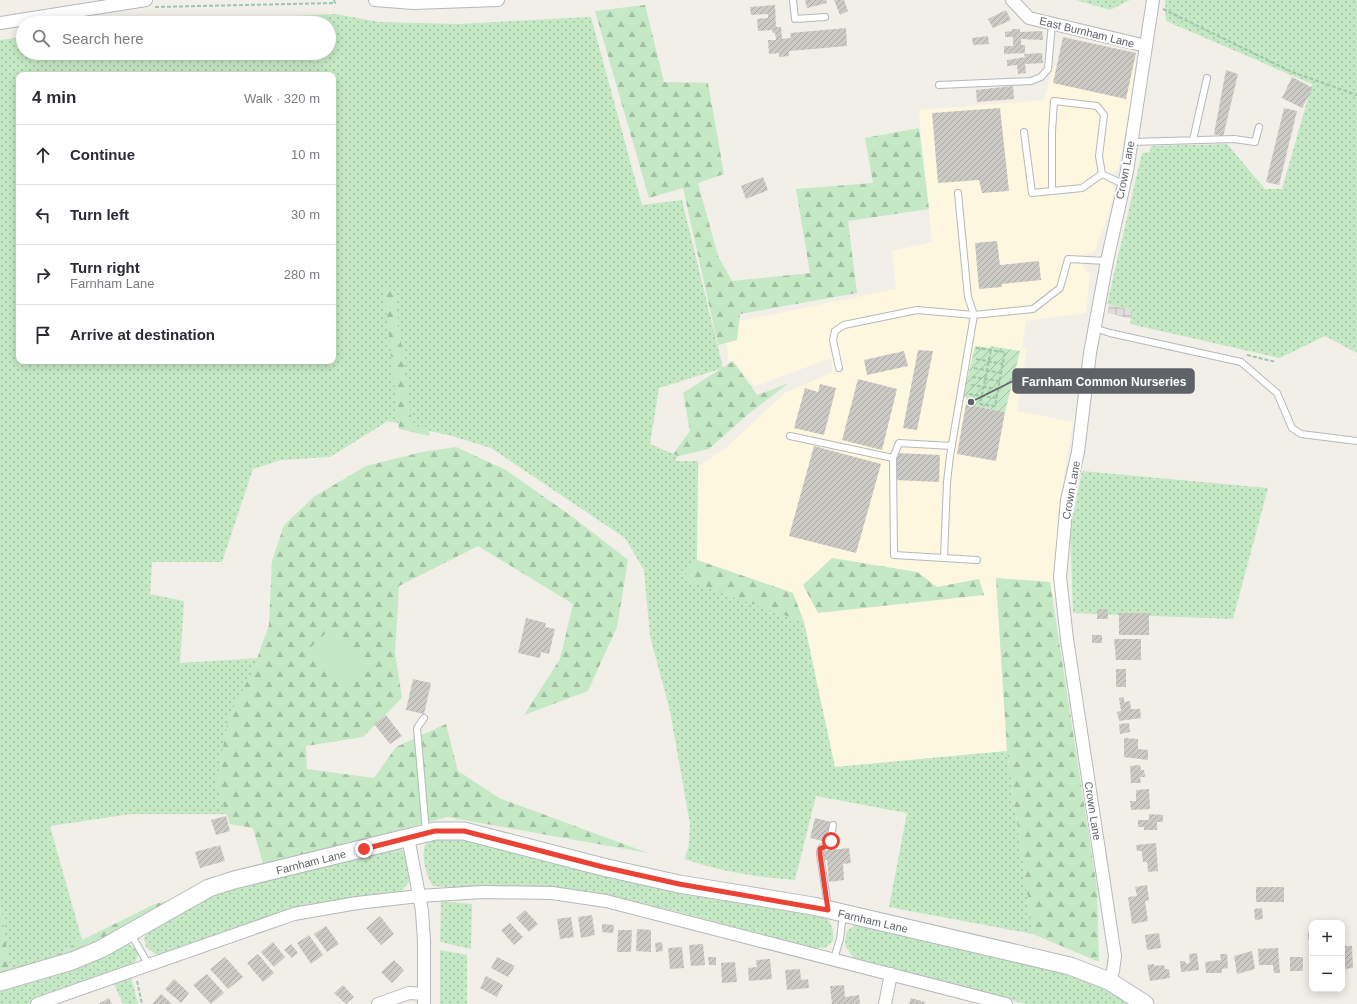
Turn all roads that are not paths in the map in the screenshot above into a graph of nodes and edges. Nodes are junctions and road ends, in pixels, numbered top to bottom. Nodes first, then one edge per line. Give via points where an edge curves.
1 (375, 0) edge
2 (498, 0) edge
3 (793, 0) edge
4 (1012, 0) edge
5 (1153, 2) edge
6 (149, 4) edge
7 (55, 16) edge
8 (825, 17) dead end
9 (16, 21) edge
10 (0, 23) edge
11 (1052, 23) junction
12 (1146, 46) junction
13 (1207, 78) dead end
14 (939, 85) dead end
15 (1259, 127) dead end
16 (1024, 132) dead end
17 (1193, 140) junction
18 (1131, 142) junction
19 (1102, 174) junction
20 (1123, 184) junction
21 (1052, 192) junction
22 (958, 193) dead end
23 (1107, 261) junction
24 (974, 315) junction
25 (1094, 328) junction
26 (839, 368) dead end
27 (790, 436) dead end
28 (1357, 441) edge
29 (952, 446) junction
30 (893, 458) junction
31 (944, 558) junction
32 (977, 560) dead end
33 (424, 718) dead end
34 (833, 825) dead end
35 (426, 833) junction
36 (408, 836) junction
37 (419, 896) junction
38 (836, 912) junction
39 (130, 933) junction
40 (834, 959) junction
41 (148, 964) junction
42 (891, 974) junction
43 (1109, 981) junction
44 (0, 982) edge
45 (424, 999) edge
46 (37, 1004) edge
47 (378, 1004) edge
48 (885, 1004) edge
49 (1006, 1004) edge
50 (1145, 1004) edge

1 - 2 street via 413,3
3 - 8 lane via 794,19
4 - 11 street, East Burnham Lane via 1028,18
5 - 12 street, Crown Lane
6 - 7 street
9 - 10 street
11 - 12 street, East Burnham Lane
11 - 14 lane via 1048,69 1041,77 1031,81
12 - 18 street, Crown Lane
13 - 17 lane
15 - 17 lane via 1255,142 1234,139
16 - 21 lane via 1032,193
17 - 18 lane
18 - 20 street, Crown Lane
19 - 20 lane
19 - 21 lane via 1082,188
19 - 21 lane via 1099,156 1104,115 1097,106 1054,101
20 - 23 street, Crown Lane
22 - 24 lane via 968,297
23 - 24 lane via 1068,259 1060,288 1033,309
23 - 25 street, Crown Lane
24 - 26 lane via 918,310 844,325 835,331 833,340
24 - 29 lane
25 - 28 lane via 1241,362 1277,393 1292,428 1300,434
25 - 43 street, Crown Lane via 1078,452 1067,500 1060,577 1115,956
27 - 30 lane
29 - 30 lane via 899,443
29 - 31 lane via 947,482
30 - 31 lane via 894,555
31 - 32 lane
33 - 35 lane via 417,728
34 - 38 lane via 831,841 820,849 820,854
35 - 36 street, Farnham Lane
35 - 38 street, Farnham Lane via 464,831 679,884
36 - 37 street
36 - 39 street, Farnham Lane via 209,888
37 - 40 street via 483,892 552,892 606,901
37 - 41 street via 356,903 294,914
37 - 45 street via 424,941
38 - 40 lane via 840,939
38 - 43 street, Farnham Lane via 1070,966
39 - 41 lane
39 - 44 street, Farnham Lane via 72,961
40 - 42 street
41 - 46 street
42 - 48 street
42 - 49 street
43 - 50 street, Farnham Lane
45 - 47 street via 409,994

